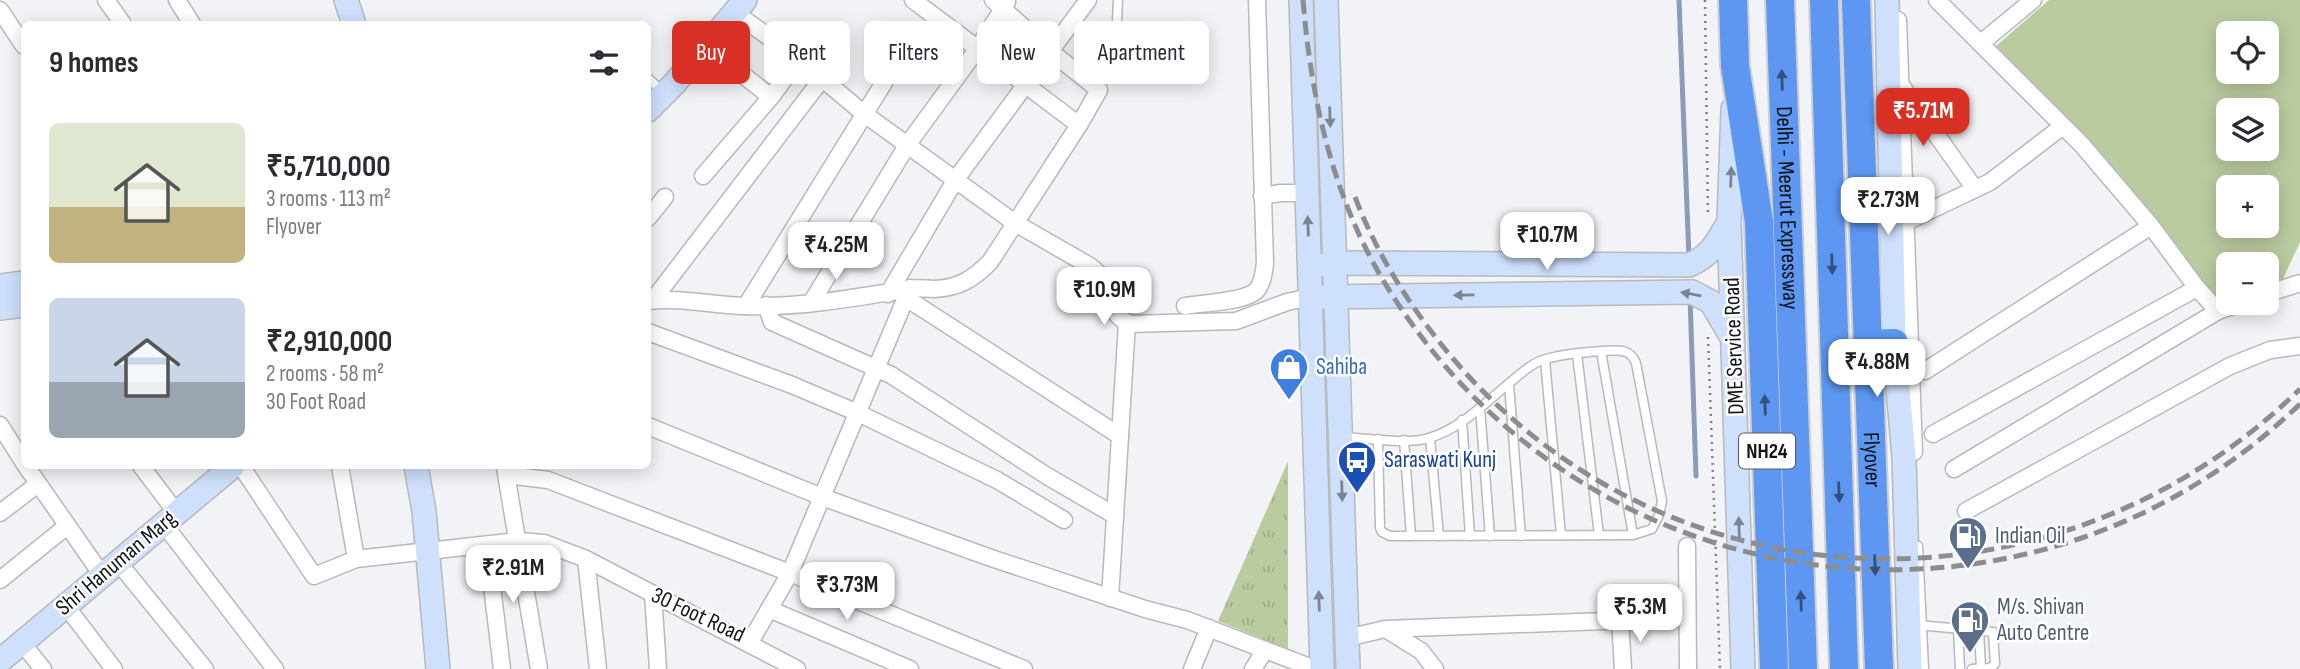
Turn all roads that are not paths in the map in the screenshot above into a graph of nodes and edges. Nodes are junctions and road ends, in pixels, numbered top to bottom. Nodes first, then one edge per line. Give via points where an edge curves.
1 (106, 0) edge
2 (178, 0) edge
3 (346, 0) edge
4 (913, 0) edge
5 (1118, 0) edge
6 (1257, 0) edge
7 (1301, 0) edge
8 (1326, 0) edge
9 (1734, 0) edge
10 (1780, 0) edge
11 (1824, 0) edge
12 (1856, 0) edge
13 (1887, 0) edge
14 (1898, 0) edge
15 (1961, 0) edge
16 (2034, 0) edge
17 (1085, 1) edge
18 (1002, 2) edge
19 (1943, 5) edge
20 (739, 6) edge
21 (0, 10) edge
22 (121, 21) edge
23 (190, 21) edge
24 (353, 21) edge
25 (727, 21) edge
26 (992, 21) edge
27 (1021, 21) edge
28 (1117, 21) edge
29 (764, 27) edge
30 (1060, 37) edge
31 (21, 42) edge
32 (1981, 44) junction
33 (977, 47) edge
34 (977, 49) edge
35 (1060, 59) edge
36 (1735, 66) junction
37 (672, 73) edge
38 (750, 81) edge
39 (781, 84) edge
40 (818, 84) edge
41 (828, 84) edge
42 (882, 84) edge
43 (1025, 85) joint
44 (1901, 85) junction
45 (656, 86) edge
46 (771, 97) junction
47 (863, 113) junction
48 (1079, 125) junction
49 (2063, 126) junction
50 (908, 144) junction
51 (703, 176) dead end
52 (956, 179) junction
53 (1975, 189) junction
54 (1307, 193) junction
55 (1262, 196) junction
56 (665, 197) dead end
57 (651, 214) edge
58 (1718, 219) junction
59 (1906, 222) junction
60 (1015, 223) junction
61 (2151, 226) junction
62 (1335, 263) junction
63 (1309, 268) junction
64 (21, 283) edge
65 (2300, 283) edge
66 (0, 286) edge
67 (2197, 288) junction
68 (2279, 290) edge
69 (908, 293) junction
70 (888, 294) junction
71 (1335, 296) junction
72 (1310, 297) junction
73 (651, 299) edge
74 (651, 300) edge
75 (811, 303) junction
76 (21, 305) edge
77 (766, 305) junction
78 (746, 306) junction
79 (1185, 306) dead end
80 (0, 308) edge
81 (2216, 309) edge
82 (2216, 312) edge
83 (1127, 323) junction
84 (651, 333) edge
85 (1734, 342) junction
86 (1894, 343) junction
87 (1867, 344) junction
88 (2300, 346) edge
89 (1601, 351) junction
90 (1577, 354) junction
91 (1545, 360) junction
92 (876, 368) junction
93 (1925, 370) dead end
94 (1509, 384) junction
95 (1480, 408) junction
96 (858, 412) junction
97 (1462, 421) junction
98 (651, 427) edge
99 (1933, 434) dead end
100 (3, 435) edge
101 (1120, 436) junction
102 (1341, 437) junction
103 (1430, 438) junction
104 (1378, 439) junction
105 (1404, 440) junction
106 (21, 459) edge
107 (28, 469) edge
108 (143, 469) edge
109 (229, 469) edge
110 (243, 469) edge
111 (341, 469) edge
112 (417, 469) edge
113 (556, 469) edge
114 (1954, 469) dead end
115 (506, 470) edge
116 (1914, 473) dead end
117 (548, 480) junction
118 (38, 484) junction
119 (822, 497) junction
120 (1966, 511) dead end
121 (0, 513) edge
122 (1114, 515) junction
123 (170, 518) junction
124 (1064, 520) dead end
125 (67, 526) junction
126 (1599, 535) junction
127 (1633, 535) junction
128 (1411, 536) junction
129 (1439, 536) junction
130 (1470, 536) junction
131 (1490, 536) junction
132 (1521, 536) junction
133 (1561, 536) junction
134 (1917, 536) dead end
135 (518, 541) junction
136 (487, 545) junction
137 (1687, 546) dead end
138 (428, 552) junction
139 (356, 559) junction
140 (586, 559) junction
141 (110, 568) junction
142 (790, 573) junction
143 (0, 580) edge
144 (653, 594) junction
145 (1110, 598) junction
146 (66, 606) junction
147 (769, 609) junction
148 (1687, 618) junction
149 (1620, 620) junction
150 (1915, 625) junction
151 (1209, 628) junction
152 (1385, 629) junction
153 (1958, 629) junction
154 (1979, 631) junction
155 (1347, 638) junction
156 (22, 643) junction
157 (749, 645) junction
158 (1265, 650) junction
159 (0, 661) edge
160 (1976, 668) edge
161 (43, 669) edge
162 (114, 669) edge
163 (205, 669) edge
164 (275, 669) edge
165 (439, 669) edge
166 (502, 669) edge
167 (539, 669) edge
168 (598, 669) edge
169 (658, 669) edge
170 (797, 669) edge
171 (910, 669) edge
172 (1024, 669) edge
173 (1192, 669) edge
174 (1253, 669) edge
175 (1315, 669) edge
176 (1322, 669) edge
177 (1348, 669) edge
178 (1435, 669) edge
179 (1623, 669) edge
180 (1688, 669) edge
181 (1743, 669) edge
182 (1774, 669) edge
183 (1803, 669) edge
184 (1844, 669) edge
185 (1879, 669) edge
186 (1910, 669) edge
187 (1924, 669) edge
188 (1960, 669) edge

1 - 22 street
2 - 23 street
3 - 24 street
4 - 33 street
5 - 28 lane
6 - 55 street
7 - 54 street
8 -> 62 street
9 - 36 highway, NH24
183 -> 10 highway, Delhi - Meerut Expressway
11 -> 184 highway, Delhi - Meerut Expressway
12 - 87 highway, Flyover
13 - 86 street
14 - 44 street
15 - 19 street
16 - 32 street
17 - 30 street
18 - 26 street
18 - 27 street
19 - 32 street
20 - 25 street
20 - 29 street
21 - 31 street
32 - 49 street
34 - 50 street
35 - 48 street via 1099,90
58 -> 36 street, DME Service Road
182 -> 36 highway, NH24 via 1760,233
37 - 45 street
38 - 46 street
39 - 46 street
40 - 73 street
41 - 47 street
42 - 47 street
43 - 48 street
43 - 52 street
44 - 53 street
44 - 59 street
46 - 51 street
47 - 50 street
47 - 78 street
48 - 60 street
49 - 53 street
49 - 61 street
50 - 52 street
50 - 75 street
52 - 60 street
52 - 70 street
53 - 59 street
54 - 55 street
63 -> 54 street
55 - 79 street via 1265,263 1255,291 1246,297
56 - 57 street
58 - 62 street via 1714,248 1689,265
58 - 85 street, DME Service Road
59 - 116 street
60 - 69 street via 975,277 961,285
60 - 83 street via 1101,275 1113,308
61 - 67 street
61 - 93 street
62 - 63 street
62 - 71 street
63 - 72 street
64 - 66 street
65 - 68 street
67 - 81 street
67 - 99 street
69 - 70 street
69 - 92 street, 30 Foot Road
69 - 101 street
70 - 75 street
71 - 72 street
85 -> 71 street via 1711,302 1692,292
71 - 102 street
72 - 83 street via 1236,321
176 -> 72 street
74 - 78 street
75 - 77 street
76 - 80 street
77 - 78 street
77 - 92 street via 772,322
82 - 114 street
83 - 101 street
84 - 96 street
181 -> 85 street, DME Service Road
86 - 87 highway
86 - 150 street
87 -> 185 highway, Flyover
88 - 120 street via 2270,350 2236,363
89 - 90 lane
89 - 127 lane
89 - 127 lane via 1622,351 1636,363 1662,501 1652,529
90 - 91 lane
90 - 126 lane
91 - 94 lane
91 - 133 lane
92 - 96 street, 30 Foot Road
92 - 122 street
94 - 95 lane
94 - 132 lane
95 - 97 lane
95 - 131 lane
96 - 119 street, 30 Foot Road
96 - 124 street via 997,480
97 - 103 lane
97 - 130 lane
98 - 119 street
100 - 106 street
101 - 122 street
102 - 104 lane
102 -> 155 street
103 - 105 lane
103 - 129 lane
104 - 105 lane
104 - 128 lane via 1382,532
105 - 128 lane
107 - 118 street
108 - 123 street
109 - 123 street, Shri Hanuman Marg
110 - 139 street, 30 Foot Road via 314,576
111 - 139 street
112 - 138 street
113 - 117 street
115 - 117 street
115 - 135 street
117 - 142 street
118 - 121 street
118 - 125 street
119 - 142 street, 30 Foot Road
119 - 145 street
122 - 145 street
123 - 141 street, Shri Hanuman Marg
123 - 164 street
125 - 141 street
125 - 143 street
126 - 127 lane
126 - 133 lane
128 - 129 lane
129 - 130 lane
130 - 131 lane
131 - 132 lane
132 - 133 lane
134 - 150 lane
135 - 136 street, 30 Foot Road
135 - 140 street, 30 Foot Road via 544,543
135 - 167 street
136 - 138 street, 30 Foot Road
136 - 166 street
137 - 148 street
138 - 139 street, 30 Foot Road
138 - 165 street
140 - 144 street, 30 Foot Road
140 - 168 street
141 - 146 street, Shri Hanuman Marg
141 - 163 street
142 - 147 street, 30 Foot Road
142 - 172 street
144 - 157 street, 30 Foot Road
144 - 169 street
145 - 151 street
146 - 156 street, Shri Hanuman Marg
146 - 162 street
147 - 157 street, 30 Foot Road
147 - 171 street
148 - 149 street
148 - 180 street
149 - 152 street
149 - 179 street
150 - 153 lane
150 - 186 street
150 - 187 lane
151 - 158 street
151 - 173 street
152 - 155 street
152 - 178 street via 1421,651
153 - 154 lane
153 - 188 lane
154 - 160 lane
154 - 160 lane via 1995,634 1995,664
155 - 177 street
156 - 159 street, Shri Hanuman Marg
156 - 161 street
157 - 170 street
158 - 174 street
158 - 175 street

